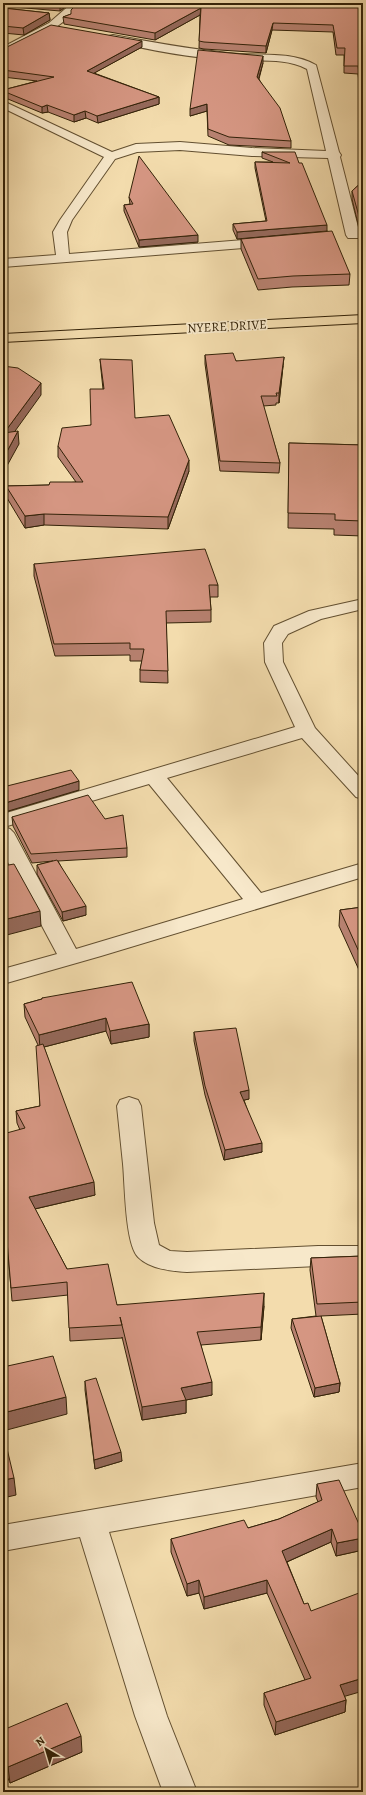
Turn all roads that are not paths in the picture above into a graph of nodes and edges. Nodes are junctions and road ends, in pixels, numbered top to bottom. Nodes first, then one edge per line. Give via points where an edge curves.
1 (78, 3) edge
2 (50, 15) dead end
3 (66, 17) junction
4 (50, 27) junction
5 (66, 30) edge
6 (104, 36) edge
7 (3, 51) edge
8 (3, 104) edge
9 (335, 155) junction
10 (111, 156) junction
11 (358, 235) edge
12 (338, 236) dead end
13 (283, 241) edge
14 (63, 258) junction
15 (3, 263) edge
16 (363, 319) edge
17 (3, 338) edge
18 (363, 604) edge
19 (306, 730) junction
20 (154, 776) junction
21 (363, 793) edge
22 (3, 821) edge
23 (3, 833) edge
24 (363, 870) edge
25 (256, 901) junction
26 (70, 958) junction
27 (3, 977) edge
28 (129, 1106) dead end
29 (363, 1256) edge
30 (363, 1475) edge
31 (91, 1523) junction
32 (3, 1538) edge
33 (180, 1792) edge

1 - 3 street
2 - 3 street
3 - 4 street
4 - 5 street
4 - 7 street
6 - 9 street via 223,56 307,63 312,67
8 - 10 street
9 - 10 street via 180,146 136,148
9 - 11 street
10 - 14 street via 60,232
11 - 12 street
13 - 14 street
14 - 15 street
16 - 17 main road, NYERE DRIVE
18 - 19 street via 315,615 281,630 273,643 274,662
19 - 20 street
19 - 21 street
20 - 22 street
20 - 25 street
23 - 26 street
24 - 25 street
25 - 26 street
26 - 27 street
28 - 29 street via 141,1223 147,1250 157,1257 187,1262
30 - 31 street
31 - 32 street
31 - 33 street via 151,1716

